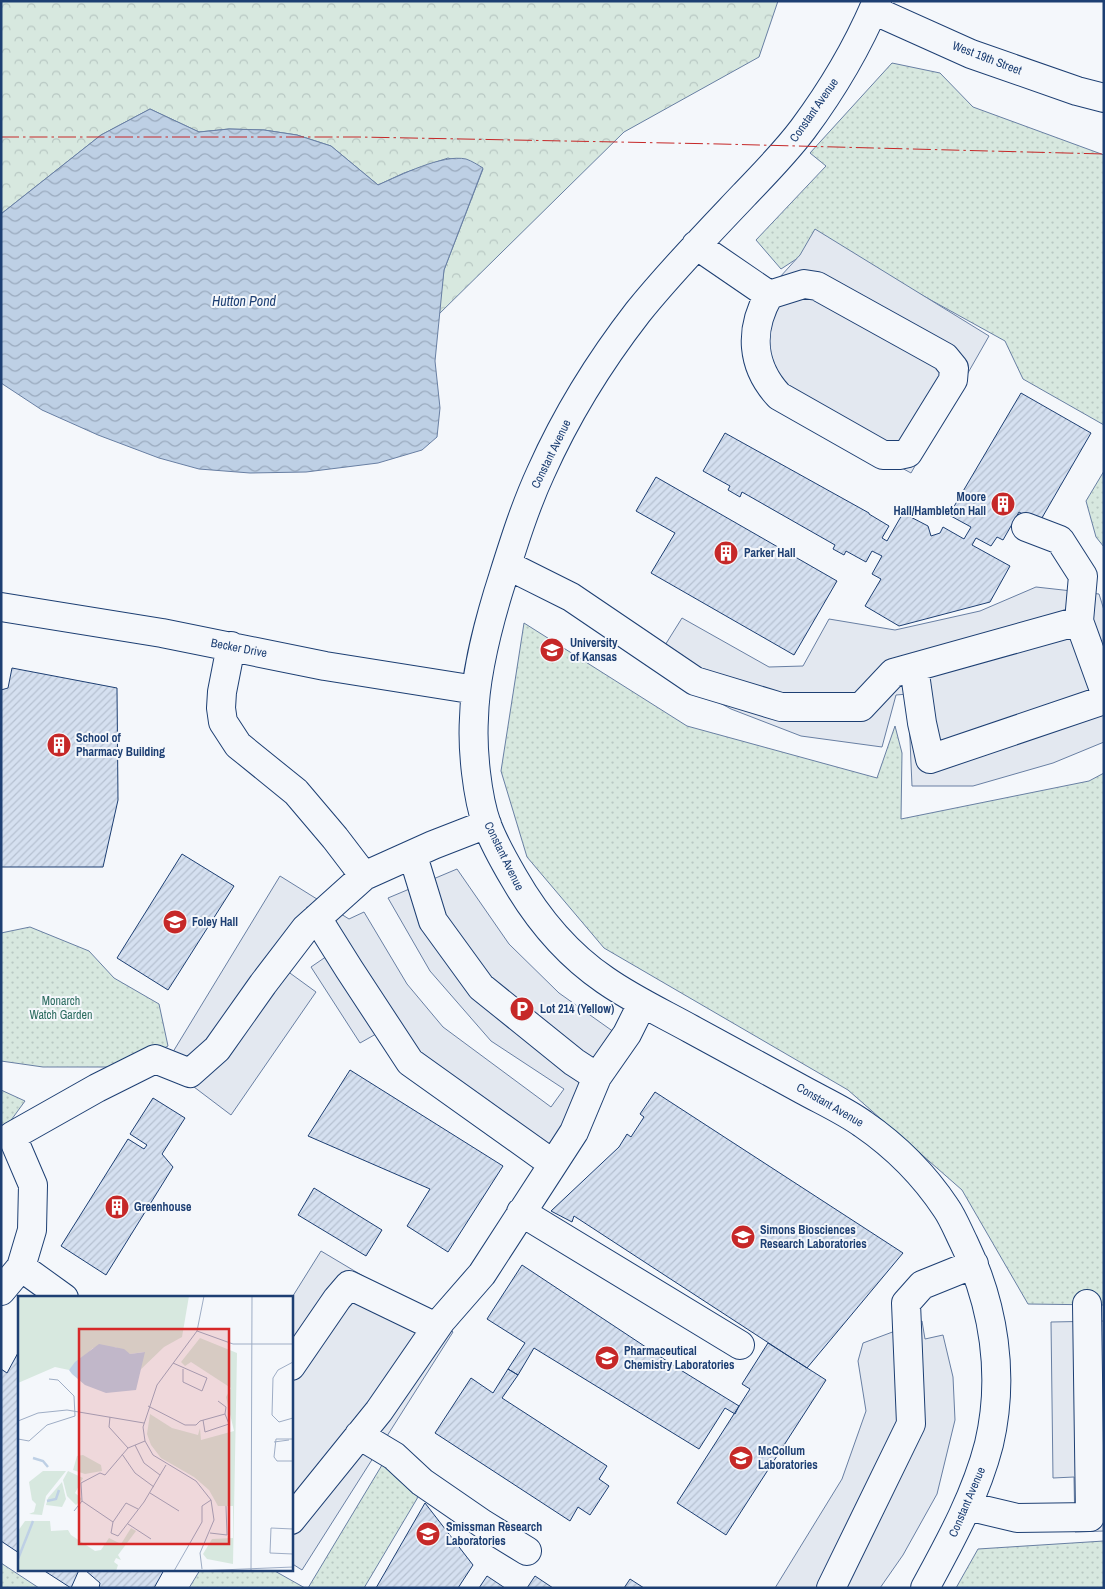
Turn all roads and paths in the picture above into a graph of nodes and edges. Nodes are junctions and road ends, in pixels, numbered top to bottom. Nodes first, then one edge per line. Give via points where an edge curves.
1 (875, 6) edge
2 (1104, 98) edge
3 (696, 245) junction
4 (769, 295) junction
5 (1026, 527) dead end
6 (507, 565) junction
7 (1, 607) edge
8 (1079, 621) junction
9 (231, 646) junction
10 (914, 667) junction
11 (476, 690) junction
12 (1104, 690) edge
13 (1104, 700) edge
14 (486, 824) junction
15 (412, 856) junction
16 (364, 876) junction
17 (317, 918) junction
18 (642, 1004) junction
19 (598, 1077) junction
20 (553, 1164) junction
21 (521, 1212) junction
22 (974, 1264) junction
23 (21, 1266) junction
24 (1, 1291) edge
25 (61, 1296) edge
26 (1087, 1304) dead end
27 (436, 1328) junction
28 (740, 1345) dead end
29 (292, 1365) edge
30 (359, 1435) junction
31 (967, 1506) junction
32 (292, 1519) edge
33 (527, 1551) dead end
34 (831, 1588) edge
35 (925, 1588) edge

1 - 2 street, West 19th Street via 971,54
1 - 3 street, Constant Avenue via 836,80 801,132
3 - 4 street
3 - 6 street, Constant Avenue via 638,312 573,410 542,469
4 - 4 street via 804,284 817,286 944,357 954,368 953,380 908,453 883,455 779,396 770,387 760,369 755,344 757,322
5 - 8 street via 1060,540 1083,576
6 - 10 street via 571,597 696,681 781,707 861,707 893,673
6 - 11 street, Constant Avenue via 485,643
7 - 9 street, Becker Drive
8 - 10 street
8 - 12 street
9 - 11 street, Becker Drive via 325,666
9 - 16 street via 222,692 223,722 238,746 296,792
10 - 13 street via 930,758
11 - 14 street, Constant Avenue via 474,750
14 - 15 street
14 - 18 street, Constant Avenue via 525,898 548,929 604,980
15 - 16 street
15 - 19 street via 433,921 480,987 574,1062
16 - 17 street
17 - 20 street via 410,1062
17 - 23 street via 299,936 217,1049 190,1073 155,1060 12,1136 34,1185 32,1230
18 - 19 street via 627,1034
18 - 22 street, Constant Avenue via 861,1122 898,1151 923,1178 948,1211
19 - 20 street via 574,1132
20 - 21 street
21 - 27 street via 482,1274
21 - 28 street
22 - 31 street, Constant Avenue via 994,1336 995,1407 990,1439
22 - 34 street via 922,1286 906,1303 911,1424
23 - 24 street
23 - 25 street
26 - 31 street via 1090,1517 1018,1518
27 - 29 street via 350,1285
27 - 30 street
30 - 32 street
30 - 33 street via 394,1456 422,1482
31 - 35 street, Constant Avenue

